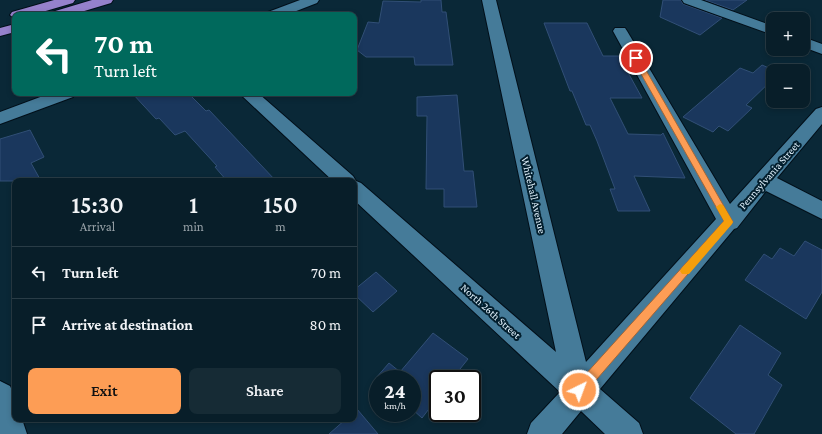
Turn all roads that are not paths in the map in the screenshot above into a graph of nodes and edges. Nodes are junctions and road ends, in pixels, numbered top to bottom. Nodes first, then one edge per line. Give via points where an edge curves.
1 (68, 0) edge
2 (106, 0) edge
3 (312, 0) edge
4 (489, 0) edge
5 (689, 0) edge
6 (26, 12) edge
7 (67, 12) edge
8 (281, 12) edge
9 (12, 16) edge
10 (0, 20) edge
11 (766, 28) edge
12 (12, 29) edge
13 (620, 31) dead end
14 (0, 32) edge
15 (810, 45) edge
16 (822, 49) edge
17 (59, 96) edge
18 (251, 96) edge
19 (822, 113) edge
20 (0, 118) edge
21 (343, 178) edge
22 (764, 181) junction
23 (357, 191) edge
24 (822, 211) edge
25 (729, 222) junction
26 (579, 390) junction
27 (0, 396) edge
28 (12, 434) edge
29 (542, 434) edge
30 (628, 434) edge

1 - 6 highway
2 - 7 highway
3 - 8 street
4 - 26 street, Whitehall Avenue
5 - 11 street
9 - 10 highway
12 - 14 highway
13 - 25 street
15 - 16 street
17 - 20 street
18 - 21 street
19 - 22 street, Pennsylvania Street
22 - 24 street
22 - 25 street, Pennsylvania Street
23 - 26 street, North 26th Street
25 - 26 street, Pennsylvania Street
26 - 29 street, Pennsylvania Street
26 - 30 street, North 26th Street
27 - 28 street

